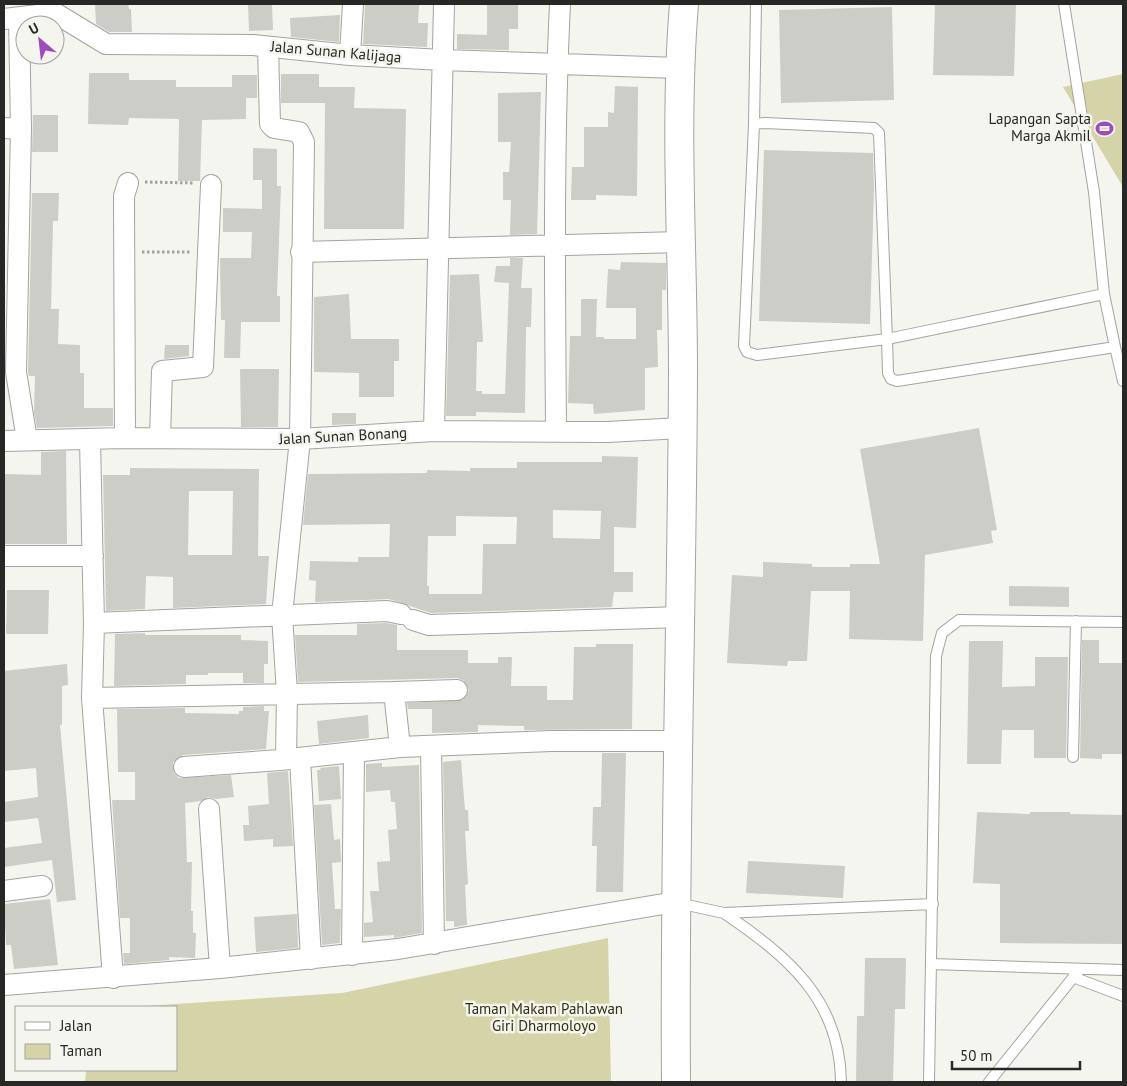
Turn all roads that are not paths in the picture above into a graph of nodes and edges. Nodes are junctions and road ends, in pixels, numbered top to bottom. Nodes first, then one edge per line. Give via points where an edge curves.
1 (353, 4) edge
2 (444, 4) edge
3 (560, 4) edge
4 (684, 4) edge
5 (756, 4) edge
6 (1064, 4) edge
7 (55, 8) edge
8 (11, 18) edge
9 (268, 47) junction
10 (350, 55) junction
11 (442, 60) junction
12 (557, 62) junction
13 (679, 68) junction
14 (754, 124) junction
15 (13, 129) edge
16 (128, 183) road end
17 (211, 185) road end
18 (681, 242) junction
19 (554, 246) junction
20 (439, 249) junction
21 (301, 252) junction
22 (1104, 294) junction
23 (887, 339) junction
24 (1115, 347) junction
25 (10, 372) edge
26 (1123, 381) edge
27 (682, 428) junction
28 (556, 430) junction
29 (434, 431) junction
30 (125, 438) junction
31 (160, 438) junction
32 (300, 439) junction
33 (27, 440) junction
34 (90, 440) junction
35 (4, 441) edge
36 (4, 556) edge
37 (92, 556) junction
38 (282, 615) junction
39 (682, 617) junction
40 (1076, 621) junction
41 (1123, 622) edge
42 (94, 623) junction
43 (457, 690) dead end
44 (394, 692) junction
45 (286, 694) junction
46 (92, 698) junction
47 (677, 741) junction
48 (431, 746) junction
49 (400, 747) junction
50 (354, 752) junction
51 (1073, 757) dead end
52 (293, 759) junction
53 (184, 767) dead end
54 (210, 809) dead end
55 (42, 886) dead end
56 (4, 891) edge
57 (674, 902) junction
58 (933, 904) junction
59 (724, 913) junction
60 (434, 944) junction
61 (352, 955) junction
62 (311, 959) junction
63 (931, 964) junction
64 (220, 968) junction
65 (1080, 969) junction
66 (1123, 970) edge
67 (113, 978) junction
68 (1073, 978) junction
69 (4, 983) edge
70 (1123, 996) edge
71 (676, 1082) edge
72 (841, 1082) edge
73 (928, 1082) edge
74 (989, 1082) edge

1 - 10 street
2 - 11 street
3 - 12 street
4 - 13 main road
5 - 14 lane
6 - 22 lane via 1094,192
7 - 8 street, Jalan Sunan Kalijaga
7 - 9 street, Jalan Sunan Kalijaga via 106,44
8 - 15 street
9 - 10 street, Jalan Sunan Kalijaga
9 - 21 street via 270,124 274,128 299,132 304,138
10 - 11 street, Jalan Sunan Kalijaga
11 - 12 street, Jalan Sunan Kalijaga
11 - 20 street
12 - 13 street, Jalan Sunan Kalijaga
12 - 19 street
13 - 18 main road
14 - 23 lane via 874,128 878,133
14 - 23 lane via 744,346 747,352 757,355
15 - 25 street
16 - 30 street via 124,196
17 - 31 street via 203,367 162,371
18 - 19 street
18 - 27 main road
19 - 20 street
19 - 28 street
20 - 21 street
20 - 29 street
21 - 32 street
22 - 23 lane
22 - 24 lane
23 - 24 lane via 888,373 897,381
24 - 26 lane
25 - 33 street
27 - 28 street, Jalan Sunan Bonang via 607,432
27 - 39 main road
28 - 29 street, Jalan Sunan Bonang
29 - 32 street, Jalan Sunan Bonang
30 - 31 street, Jalan Sunan Bonang
30 - 34 street, Jalan Sunan Bonang
31 - 32 street, Jalan Sunan Bonang
32 - 38 street
33 - 34 street, Jalan Sunan Bonang
33 - 35 street, Jalan Sunan Bonang
34 - 37 street
36 - 37 street
37 - 42 street
38 - 39 street via 387,611 429,624
38 - 42 street
38 - 45 street
39 - 47 main road
40 - 41 lane
40 - 51 lane
40 - 58 lane via 959,620 942,634 936,656
42 - 46 street
43 - 44 street
44 - 45 street
44 - 49 street
45 - 46 street
45 - 52 street
46 - 67 street
47 - 48 street via 552,741
47 - 57 main road
48 - 49 street
48 - 60 street
49 - 50 street
50 - 52 street
50 - 61 street
52 - 53 street
52 - 62 street
54 - 64 street
55 - 56 street
57 - 59 lane
57 - 60 street
57 - 71 main road
58 - 59 lane
58 - 63 lane
59 - 72 lane via 760,938 801,975 825,1010 839,1048
60 - 61 street
61 - 62 street
62 - 64 street
63 - 65 lane
63 - 73 lane
64 - 67 street
65 - 66 lane
65 - 68 lane
67 - 69 street
68 - 70 lane
68 - 74 lane

